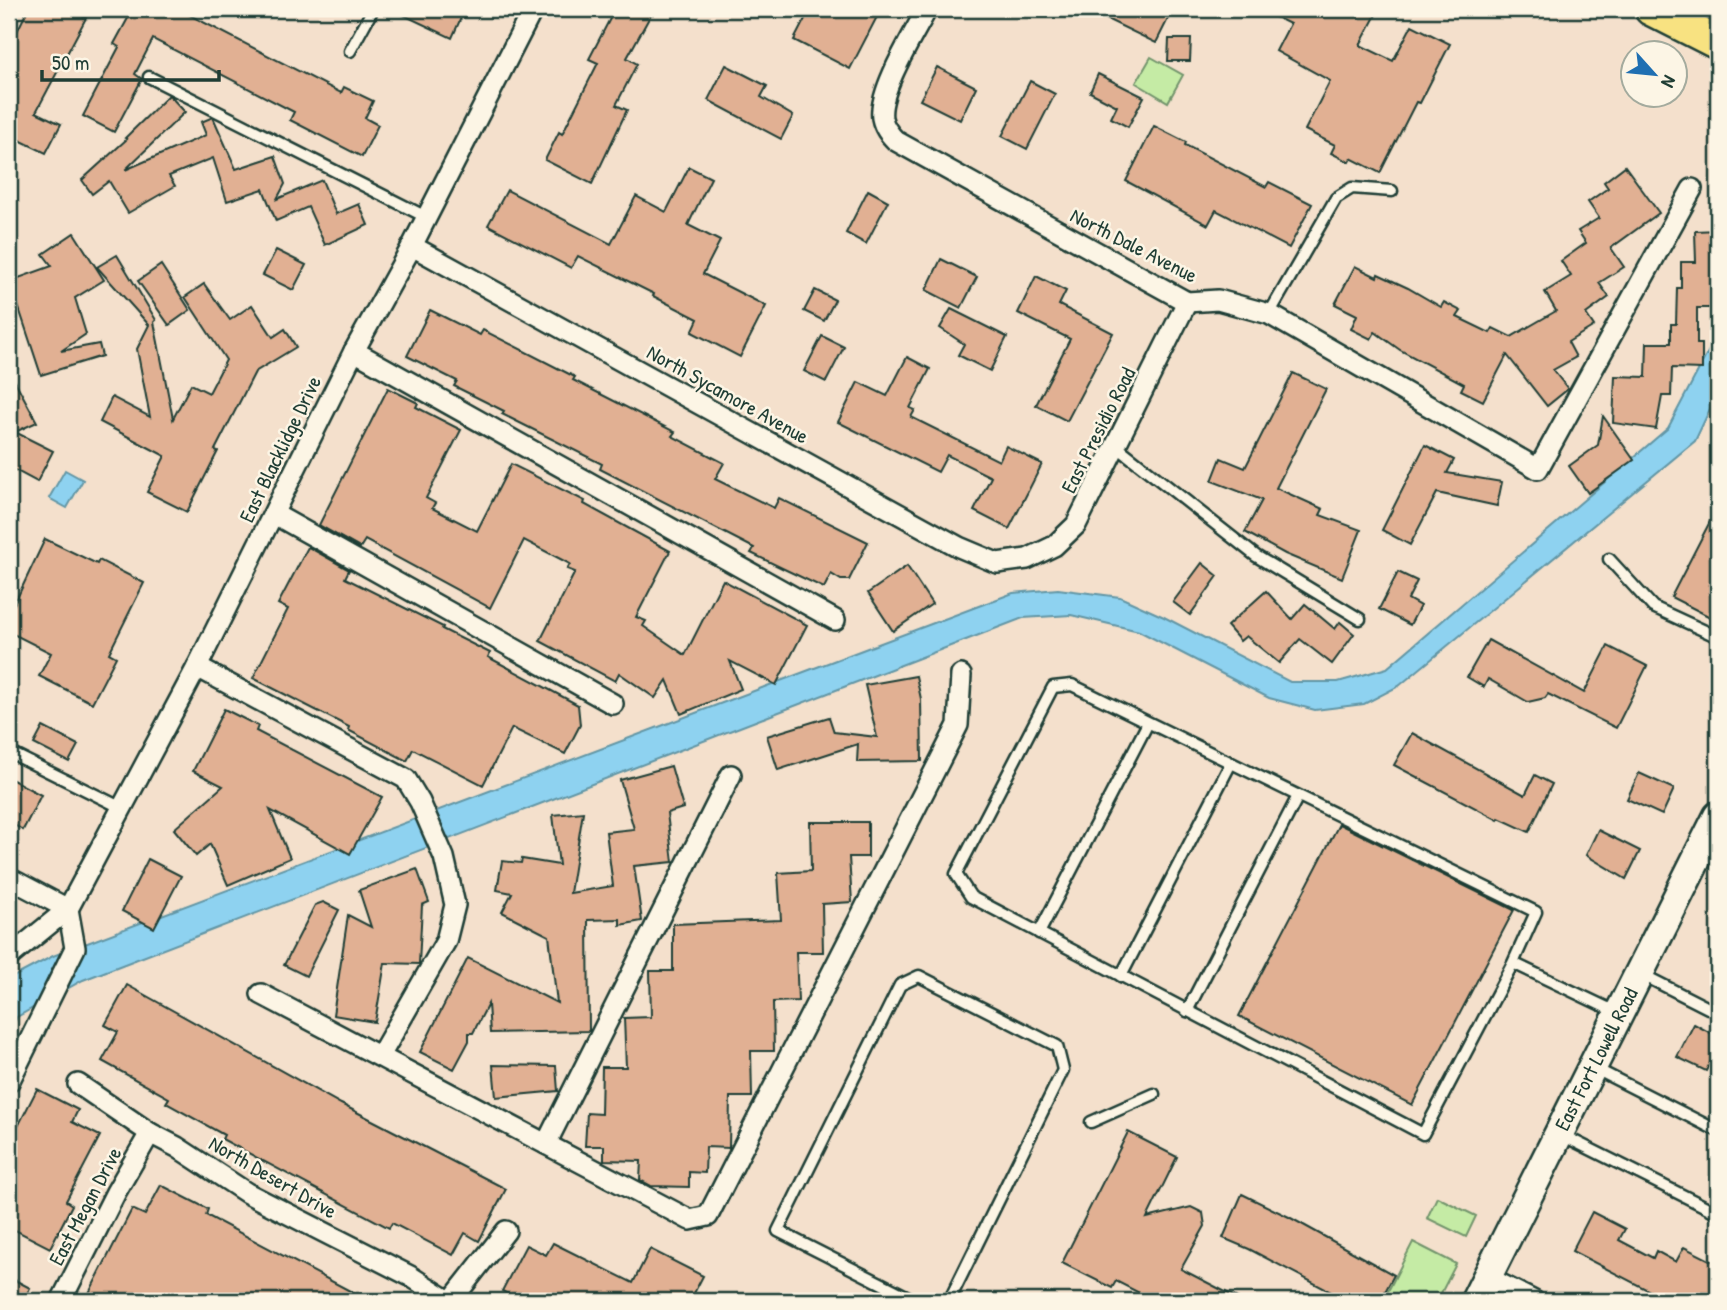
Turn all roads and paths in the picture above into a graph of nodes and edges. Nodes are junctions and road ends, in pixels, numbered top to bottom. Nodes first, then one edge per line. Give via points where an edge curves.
1 (373, 9) edge
2 (533, 9) edge
3 (927, 9) edge
4 (1651, 9) edge
5 (1718, 43) edge
6 (351, 51) dead end
7 (149, 77) dead end
8 (1692, 188) dead end
9 (1392, 191) dead end
10 (426, 218) junction
11 (412, 246) junction
12 (1187, 302) junction
13 (1269, 314) junction
14 (354, 351) junction
15 (1115, 445) junction
16 (274, 514) junction
17 (1027, 559) joint
18 (1609, 559) dead end
19 (1360, 618) dead end
20 (835, 620) dead end
21 (1718, 637) edge
22 (197, 667) junction
23 (961, 675) dead end
24 (613, 704) dead end
25 (1148, 723) junction
26 (9, 752) edge
27 (1231, 763) junction
28 (731, 775) dead end
29 (1298, 796) junction
30 (122, 807) junction
31 (1717, 820) edge
32 (9, 878) edge
33 (68, 909) junction
34 (1039, 933) junction
35 (9, 957) edge
36 (1513, 963) junction
37 (1640, 973) junction
38 (1121, 976) junction
39 (261, 994) dead end
40 (1188, 1011) junction
41 (1718, 1013) edge
42 (1619, 1014) junction
43 (380, 1056) junction
44 (1592, 1067) junction
45 (9, 1082) edge
46 (78, 1084) dead end
47 (1154, 1094) dead end
48 (1091, 1122) dead end
49 (1718, 1131) edge
50 (150, 1133) junction
51 (1559, 1134) junction
52 (546, 1144) junction
53 (1718, 1213) edge
54 (506, 1231) dead end
55 (1481, 1289) edge
56 (61, 1301) edge
57 (450, 1301) edge
58 (916, 1301) edge
59 (948, 1301) edge
60 (1534, 1301) edge

1 - 6 lane
2 - 10 street, East Blacklidge Drive
3 - 12 street, North Dale Avenue via 892,77 882,107 886,131 906,148
4 - 5 main road
7 - 10 lane
8 - 13 street, North Dale Avenue via 1538,469
9 - 13 lane via 1352,188 1336,198
10 - 11 street, East Blacklidge Drive
11 - 14 street, East Blacklidge Drive
11 - 17 street, North Sycamore Avenue via 960,547 997,563
12 - 13 street, North Dale Avenue via 1218,300
12 - 15 street, East Presidio Road
14 - 16 street, East Blacklidge Drive
14 - 20 street
15 - 17 street, East Presidio Road via 1076,525 1054,546
15 - 19 lane via 1256,556
16 - 22 street, East Blacklidge Drive
16 - 24 street
18 - 21 lane via 1653,607
22 - 30 street, East Blacklidge Drive
22 - 43 street via 406,779 420,803 444,857 455,905 446,941
23 - 52 street via 958,725 708,1216 690,1220
25 - 27 lane
25 - 34 lane
25 - 34 lane via 1072,685 1053,688 1047,699 957,874 971,897
26 - 30 lane
27 - 29 lane
27 - 38 lane
28 - 52 street
29 - 36 lane via 1536,912
29 - 40 lane
30 - 33 street, East Blacklidge Drive
31 - 37 main road, East Fort Lowell Road
32 - 33 street
33 - 35 street, East Blacklidge Drive
33 - 45 street via 75,948
34 - 38 lane
36 - 40 lane via 1423,1134
36 - 42 lane
37 - 41 lane
37 - 42 main road, East Fort Lowell Road
38 - 40 lane
39 - 43 street
42 - 44 main road, East Fort Lowell Road
43 - 52 street
44 - 49 lane
44 - 51 main road, East Fort Lowell Road
46 - 50 street, North Desert Drive
47 - 48 lane
50 - 56 street, East Megan Drive
50 - 57 street, North Desert Drive via 247,1193
51 - 53 lane
51 - 55 main road, East Fort Lowell Road
54 - 57 street
55 - 60 street
58 - 59 lane via 778,1231 900,985 919,976 1057,1046 1063,1070

